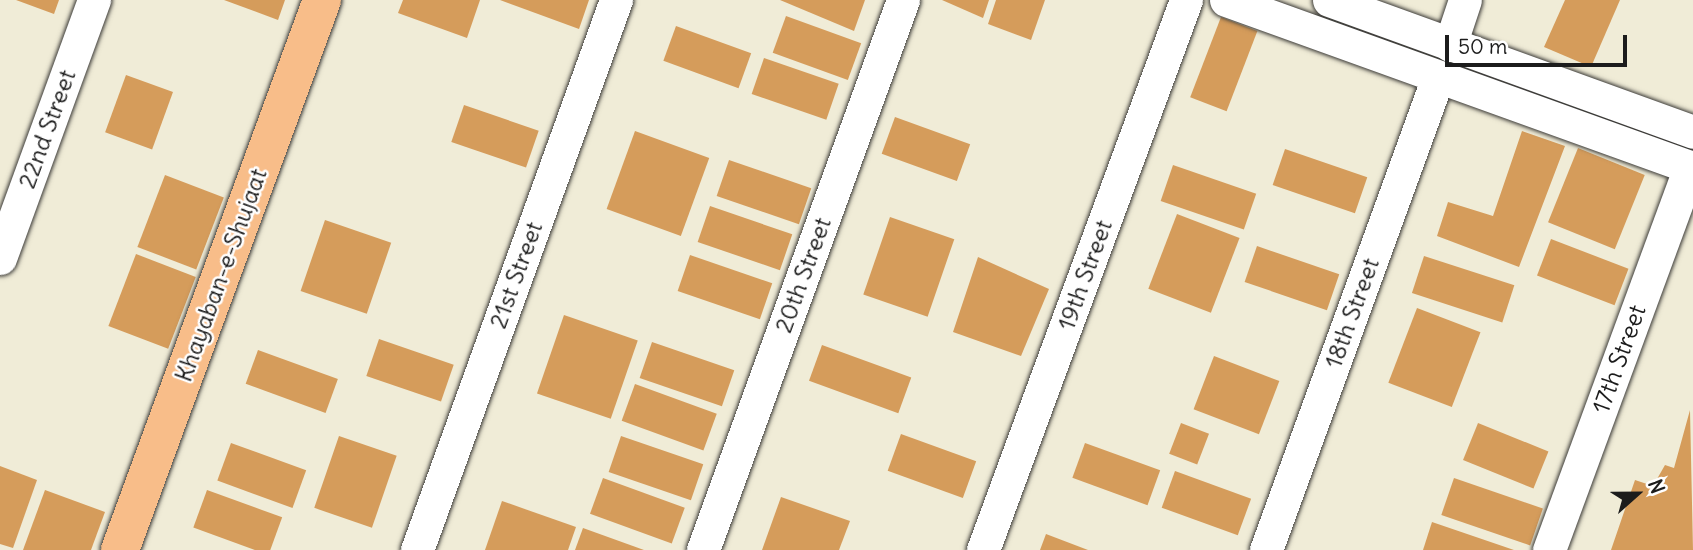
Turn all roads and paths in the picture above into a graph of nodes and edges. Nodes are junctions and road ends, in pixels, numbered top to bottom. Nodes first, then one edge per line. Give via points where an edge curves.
1 (94, 0) edge
2 (322, 0) edge
3 (616, 0) edge
4 (903, 0) edge
5 (1186, 0) edge
6 (1226, 0) edge
7 (1329, 0) edge
8 (1465, 0) edge
9 (1450, 45) junction
10 (1517, 67) junction
11 (1438, 77) junction
12 (1583, 89) junction
13 (1510, 103) junction
14 (1568, 124) junction
15 (1693, 132) edge
16 (1691, 168) edge
17 (0, 258) edge
18 (120, 550) edge
19 (417, 550) edge
20 (703, 550) edge
21 (983, 550) edge
22 (1266, 550) edge
23 (1549, 550) edge

1 - 17 street, 22nd Street
2 - 18 main road, Khayaban-e-Shujaat
3 - 19 street, 21st Street
4 - 20 street, 20th Street
5 - 21 street, 19th Street
6 - 11 street
7 - 9 street
8 - 9 street
9 - 10 street
10 - 12 street
10 - 13 street via 1529,79 1529,91
11 - 13 street
11 - 22 street, 18th Street
12 - 14 street via 1563,101
12 - 15 street
13 - 14 street
14 - 16 street
16 - 23 street, 17th Street

